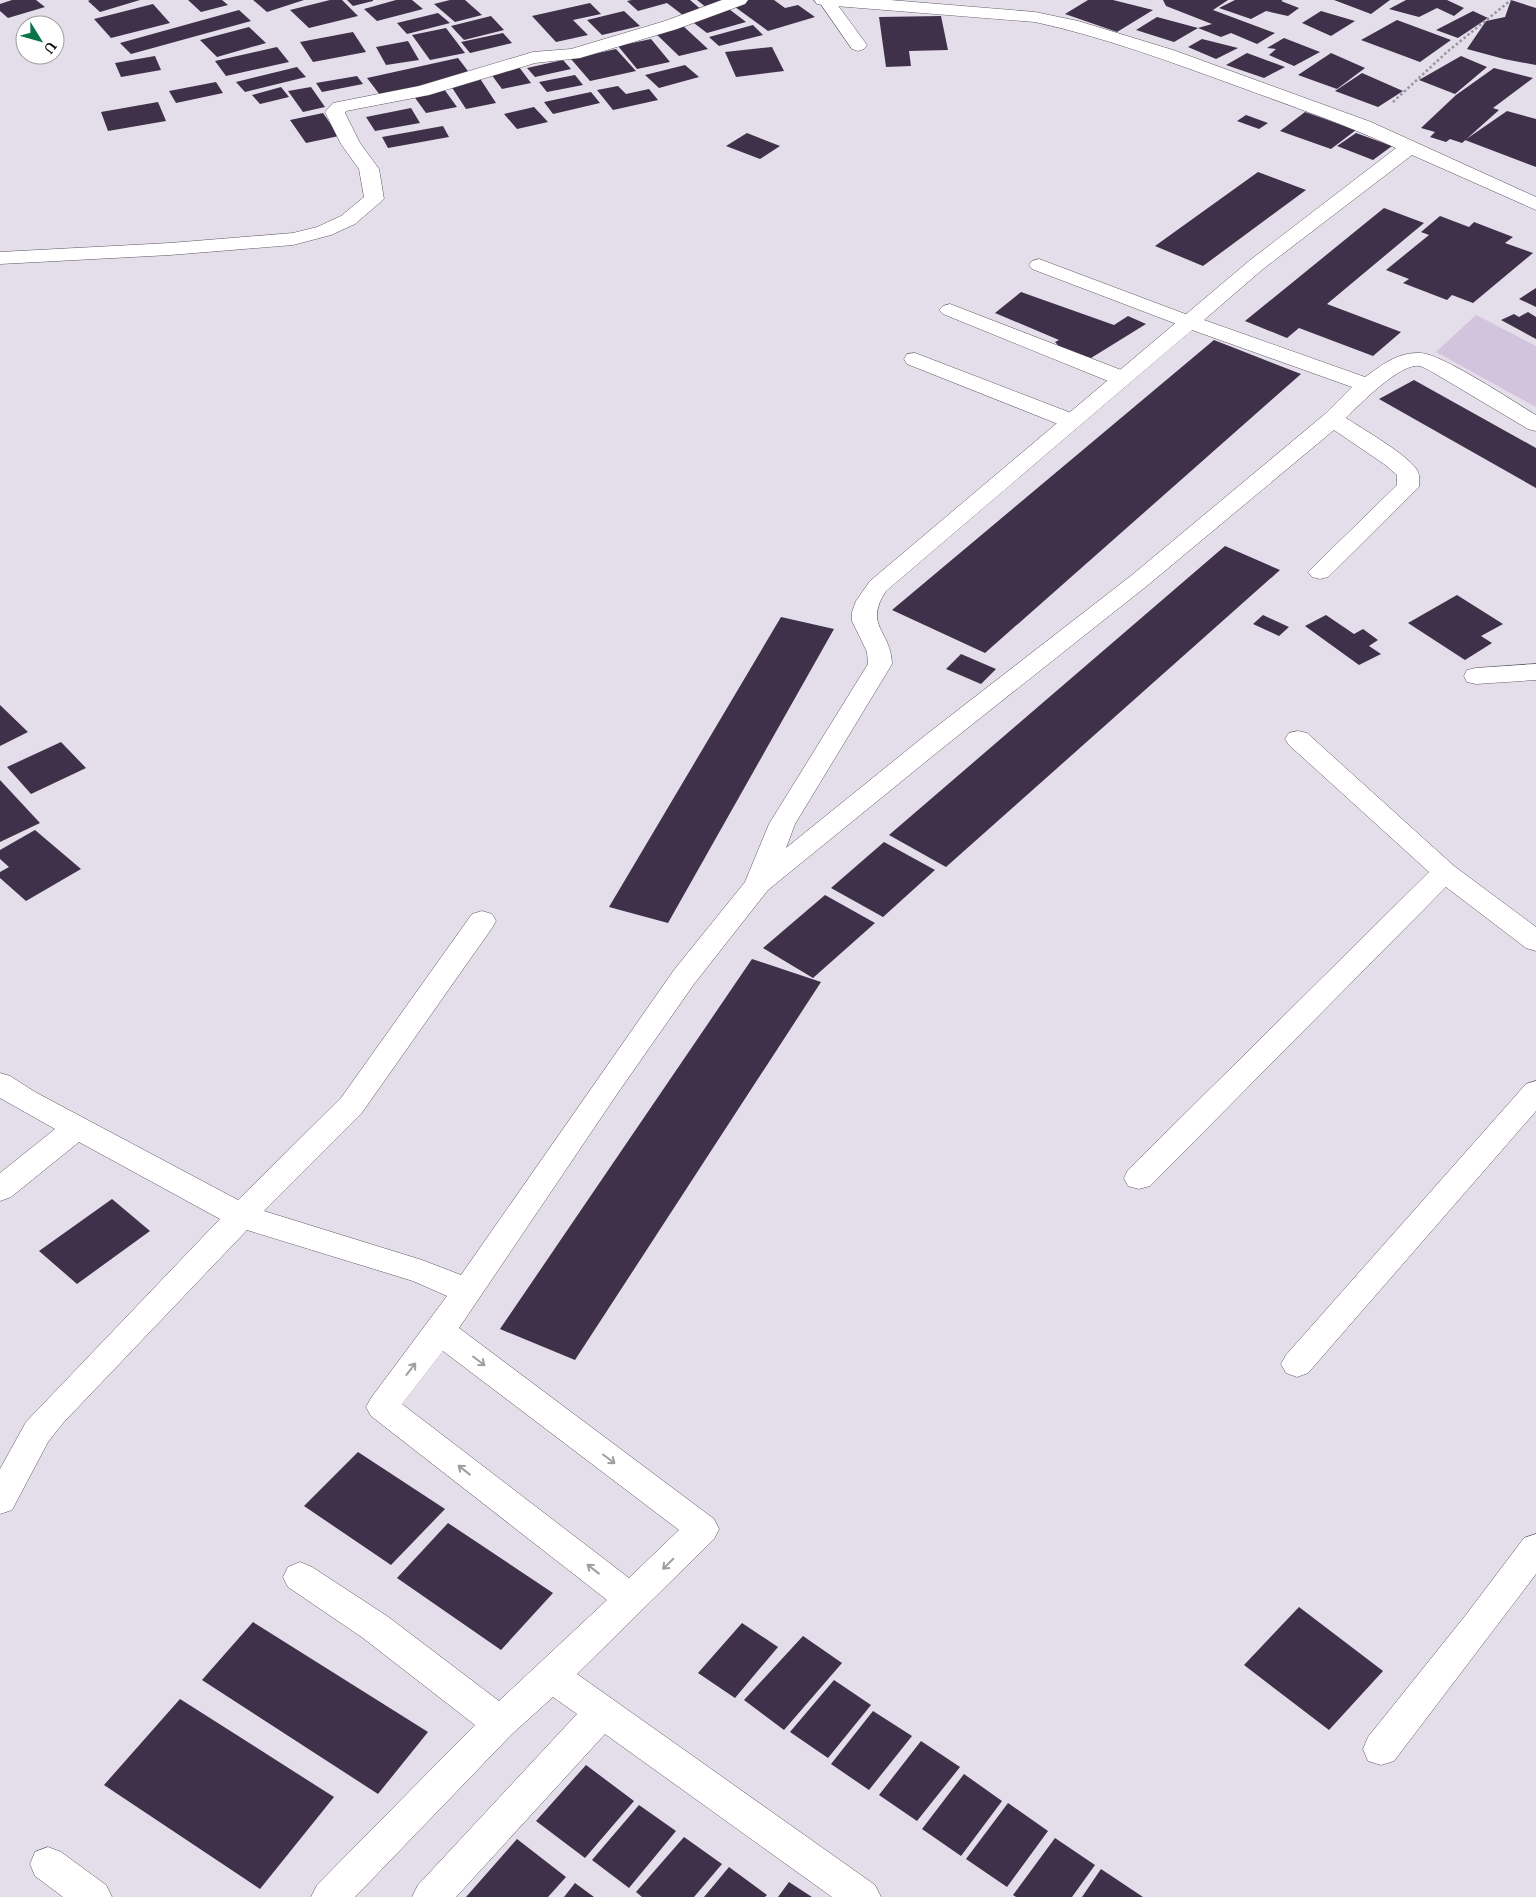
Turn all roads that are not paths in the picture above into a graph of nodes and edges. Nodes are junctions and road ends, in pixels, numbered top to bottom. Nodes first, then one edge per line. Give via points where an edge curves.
1 (739, 0) edge
2 (825, 0) edge
3 (858, 45) dead end
4 (1411, 146) junction
5 (1536, 204) edge
6 (0, 258) edge
7 (1039, 265) dead end
8 (950, 310) dead end
9 (1189, 322) junction
10 (915, 359) dead end
11 (1121, 378) junction
12 (1367, 385) junction
13 (1333, 419) junction
14 (1071, 421) junction
15 (1536, 424) edge
16 (1320, 572) dead end
17 (1536, 672) edge
18 (1476, 676) dead end
19 (1298, 739) dead end
20 (1445, 872) junction
21 (757, 885) junction
22 (482, 921) dead end
23 (1536, 941) edge
24 (0, 1084) edge
25 (1536, 1092) edge
26 (77, 1128) junction
27 (1139, 1178) dead end
28 (0, 1189) edge
29 (241, 1216) junction
30 (467, 1291) junction
31 (440, 1331) junction
32 (1297, 1364) dead end
33 (0, 1500) edge
34 (1536, 1548) edge
35 (300, 1576) dead end
36 (631, 1599) junction
37 (552, 1676) junction
38 (602, 1712) junction
39 (500, 1723) junction
40 (1382, 1749) dead end
41 (48, 1864) dead end
42 (93, 1897) edge
43 (330, 1897) edge
44 (431, 1897) edge
45 (862, 1897) edge

1 - 6 street via 671,25 573,54 532,58 422,91 340,107 335,112 351,144 369,168 374,199 348,220 324,231 293,239
2 - 3 street
2 - 4 street via 1035,17 1072,24 1166,54
4 - 5 street
4 - 9 street via 1256,264
7 - 9 street
8 - 11 street
9 - 11 street
9 - 12 street
10 - 14 street
11 - 14 street
12 - 13 street
12 - 15 street via 1402,362 1422,359
13 - 16 street via 1408,473 1408,487
13 - 21 street via 1140,580
14 - 21 street via 878,586 866,601 863,613 866,627 878,647 880,664 782,824
17 - 18 street
19 - 20 street
20 - 23 street
20 - 27 street
21 - 30 street via 679,984
22 - 29 street via 351,1106
24 - 26 street
25 - 32 street
26 - 28 street
26 - 29 street
29 - 30 street via 422,1272
29 - 33 street via 52,1414 37,1432
30 - 31 street
36 -> 31 street via 382,1407
31 -> 36 street via 702,1529
34 - 40 street
35 - 39 street via 375,1627
36 - 37 street
37 - 38 street
37 - 39 street
38 - 44 street
38 - 45 street
39 - 43 street
41 - 42 street

